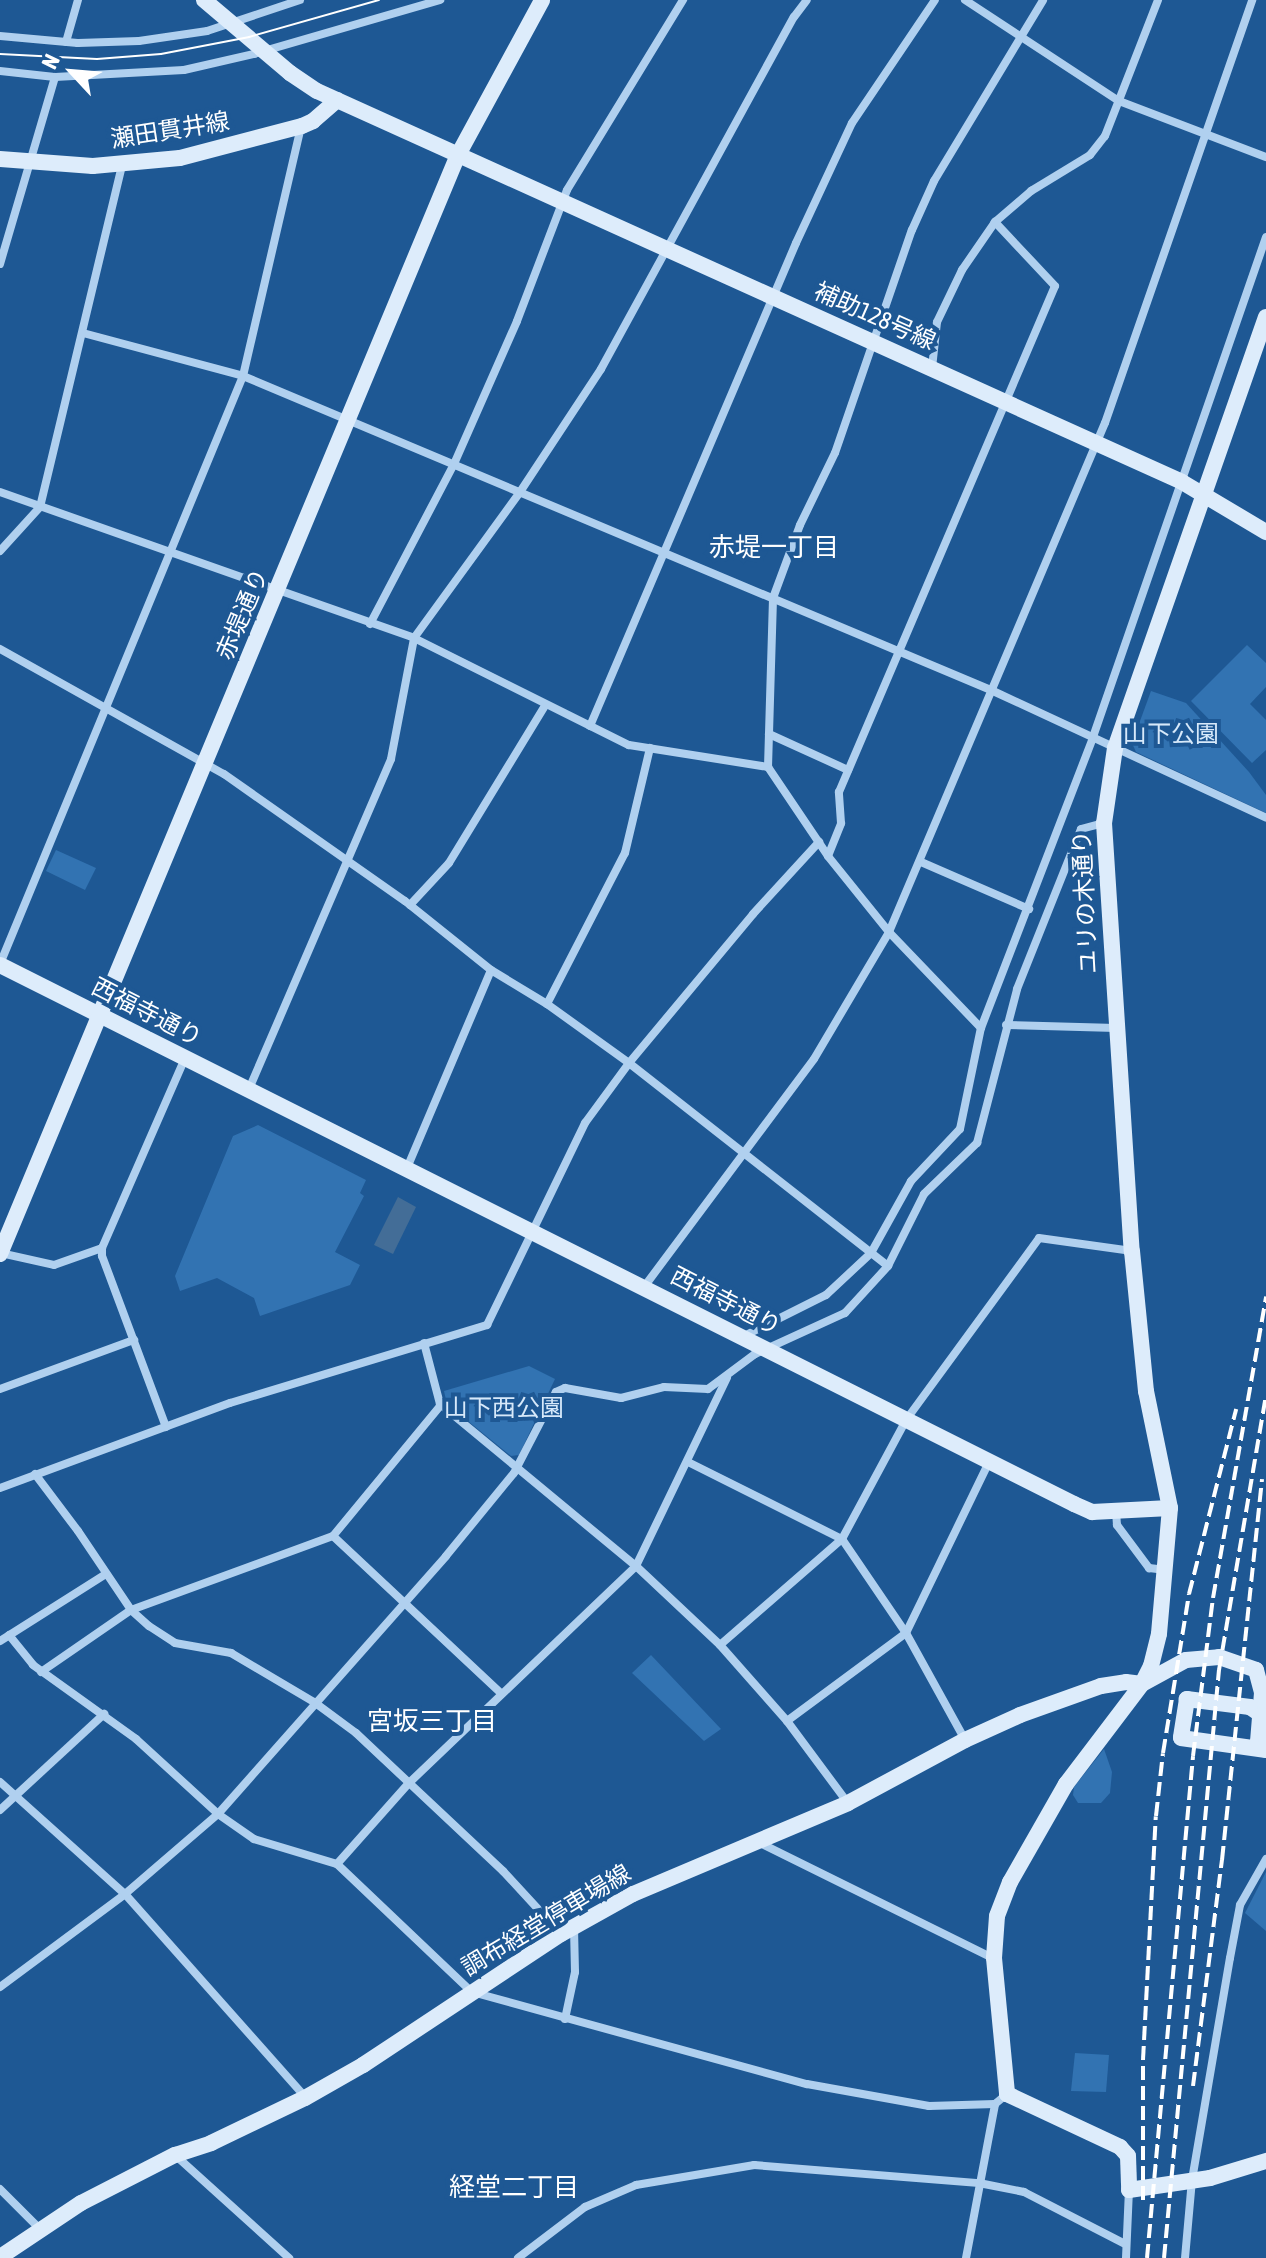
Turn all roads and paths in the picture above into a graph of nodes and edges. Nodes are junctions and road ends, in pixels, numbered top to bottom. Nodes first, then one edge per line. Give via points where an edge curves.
1 (78, 0) edge
2 (204, 0) edge
3 (300, 0) edge
4 (440, 0) edge
5 (542, 0) edge
6 (683, 0) edge
7 (807, 0) edge
8 (935, 0) edge
9 (965, 0) edge
10 (1043, 0) edge
11 (1158, 0) edge
12 (1252, 0) edge
13 (231, 23) junction
14 (0, 36) edge
15 (1020, 37) junction
16 (66, 42) junction
17 (264, 51) junction
18 (0, 71) edge
19 (55, 77) junction
20 (337, 100) junction
21 (1119, 101) junction
22 (302, 126) junction
23 (1204, 135) junction
24 (458, 155) junction
25 (1266, 157) edge
26 (0, 159) edge
27 (30, 162) junction
28 (122, 165) junction
29 (563, 203) junction
30 (995, 222) junction
31 (1266, 237) edge
32 (668, 248) junction
33 (0, 264) edge
34 (776, 297) junction
35 (1266, 317) edge
36 (83, 333) junction
37 (872, 342) junction
38 (932, 368) junction
39 (243, 376) junction
40 (1004, 401) junction
41 (349, 420) junction
42 (1097, 443) junction
43 (454, 464) junction
44 (1182, 482) junction
45 (0, 492) edge
46 (520, 492) junction
47 (1204, 494) junction
48 (40, 507) junction
49 (1266, 532) edge
50 (0, 551) edge
51 (171, 553) junction
52 (665, 554) junction
53 (277, 591) junction
54 (773, 598) junction
55 (370, 624) junction
56 (414, 638) junction
57 (0, 649) edge
58 (899, 651) junction
59 (993, 691) junction
60 (545, 706) junction
61 (107, 707) junction
62 (590, 726) junction
63 (769, 734) junction
64 (1093, 737) junction
65 (650, 748) junction
66 (1115, 748) junction
67 (206, 763) junction
68 (768, 767) junction
69 (848, 770) junction
70 (1266, 818) edge
71 (1104, 823) junction
72 (819, 842) junction
73 (828, 856) junction
74 (344, 860) junction
75 (921, 862) junction
76 (410, 905) junction
77 (1029, 909) junction
78 (889, 932) junction
79 (0, 964) edge
80 (491, 970) junction
81 (547, 1004) junction
82 (100, 1015) junction
83 (1006, 1025) junction
84 (981, 1028) junction
85 (1116, 1028) junction
86 (185, 1058) junction
87 (629, 1063) junction
88 (249, 1089) junction
89 (743, 1152) junction
90 (407, 1168) junction
91 (531, 1231) junction
92 (102, 1248) junction
93 (1132, 1251) junction
94 (0, 1253) edge
95 (871, 1253) junction
96 (888, 1266) junction
97 (644, 1287) junction
98 (742, 1337) junction
99 (134, 1340) junction
100 (424, 1343) junction
101 (768, 1349) junction
102 (727, 1377) junction
103 (0, 1389) edge
104 (441, 1405) junction
105 (906, 1420) junction
106 (166, 1427) junction
107 (688, 1462) junction
108 (989, 1462) junction
109 (518, 1469) junction
110 (35, 1474) junction
111 (0, 1488) edge
112 (1170, 1508) junction
113 (1116, 1511) junction
114 (333, 1536) junction
115 (842, 1539) junction
116 (636, 1566) junction
117 (1167, 1570) junction
118 (106, 1574) junction
119 (406, 1602) junction
120 (131, 1610) junction
121 (906, 1633) junction
122 (9, 1635) junction
123 (0, 1641) edge
124 (720, 1645) junction
125 (1261, 1667) edge
126 (41, 1672) junction
127 (1142, 1684) junction
128 (502, 1694) junction
129 (314, 1702) junction
130 (104, 1714) junction
131 (1260, 1714) junction
132 (787, 1721) junction
133 (965, 1740) junction
134 (1266, 1750) edge
135 (0, 1782) edge
136 (409, 1783) junction
137 (14, 1796) junction
138 (848, 1803) junction
139 (0, 1810) edge
140 (218, 1814) junction
141 (756, 1839) junction
142 (1266, 1859) edge
143 (337, 1864) junction
144 (125, 1894) junction
145 (567, 1930) junction
146 (994, 1958) junction
147 (0, 1987) edge
148 (472, 1992) junction
149 (565, 2019) junction
150 (305, 2098) junction
151 (1001, 2099) junction
152 (175, 2155) junction
153 (1266, 2161) edge
154 (1192, 2180) junction
155 (979, 2183) junction
156 (0, 2189) edge
157 (1129, 2190) junction
158 (40, 2229) junction
159 (1125, 2244) junction
160 (4, 2256) edge
161 (289, 2258) edge
162 (518, 2258) edge
163 (966, 2258) edge
164 (1126, 2258) edge
165 (1185, 2258) edge

1 - 16 street
2 - 13 street
3 - 13 street
4 - 17 street
5 - 24 street, 赤堤通り
6 - 29 street
7 - 32 street
8 - 34 street via 852,123
9 - 15 street
10 - 15 street
11 - 21 street
12 - 23 street
13 - 16 street via 139,41
13 - 17 street
14 - 16 street
15 - 21 street
15 - 37 street via 934,181
17 - 19 street via 184,70
17 - 20 street via 302,82
18 - 19 street
19 - 27 street
20 - 22 street, 瀬田貫井線
20 - 24 street
21 - 23 street
21 - 30 street via 1105,136 1090,155 1031,191
22 - 28 street, 瀬田貫井線 via 210,152
22 - 39 street
23 - 25 street
23 - 42 street
24 - 29 street, 補助128号線
24 - 41 street, 赤堤通り
26 - 27 street, 瀬田貫井線
27 - 28 street, 瀬田貫井線
27 - 33 street
28 - 36 street
29 - 32 street, 補助128号線
29 - 43 street
30 - 38 street via 962,270 937,322
30 - 40 street via 1055,286
31 - 44 street
32 - 34 street, 補助128号線
32 - 46 street via 601,369
34 - 37 street, 補助128号線
34 - 52 street
35 - 47 street, ユリの木通り
36 - 39 street
36 - 48 street
37 - 38 street, 補助128号線
37 - 54 street via 835,453
38 - 40 street, 補助128号線
39 - 41 street
39 - 51 street
40 - 42 street, 補助128号線
40 - 58 street
41 - 43 street
41 - 53 street, 赤堤通り
42 - 44 street, 補助128号線
42 - 59 street
43 - 46 street
43 - 55 street
44 - 47 street, 補助128号線
44 - 64 street
45 - 48 street
46 - 52 street
46 - 56 street
47 - 49 street, 補助128号線
47 - 66 street, ユリの木通り
48 - 50 street
48 - 51 street
51 - 53 street
51 - 61 street
52 - 54 street
52 - 62 street
53 - 55 street
53 - 67 street, 赤堤通り
54 - 58 street
54 - 63 street
55 - 56 street
56 - 60 street
56 - 74 street via 391,759
57 - 61 street
58 - 59 street
58 - 69 street
59 - 64 street
59 - 75 street
60 - 62 street
60 - 76 street via 449,863
61 - 67 street
61 - 79 street
62 - 65 street via 629,745
63 - 68 street
63 - 69 street
64 - 66 street
64 - 77 street
65 - 68 street
65 - 81 street via 625,853
66 - 70 street
66 - 71 street, ユリの木通り
67 - 74 street
67 - 82 street, 赤堤通り
68 - 72 street
69 - 73 street via 839,792 840,829
71 - 83 street via 1081,829
71 - 85 street, ユリの木通り
72 - 73 street
72 - 87 street
73 - 78 street
74 - 76 street
74 - 88 street
75 - 77 street
75 - 78 street
76 - 80 street
77 - 84 street
78 - 84 street
78 - 89 street via 814,1059
79 - 82 street, 西福寺通り
80 - 81 street
80 - 90 street
81 - 87 street
82 - 86 street, 西福寺通り
82 - 94 street, 赤堤通り
83 - 85 street
83 - 96 street via 977,1143 924,1194
84 - 95 street via 960,1129 911,1181
85 - 93 street, ユリの木通り
86 - 88 street, 西福寺通り
86 - 92 street
87 - 89 street
87 - 91 street via 585,1123
88 - 90 street, 西福寺通り
89 - 95 street
89 - 97 street
90 - 91 street, 西福寺通り
91 - 97 street, 西福寺通り
91 - 100 street via 487,1325
92 - 94 street via 54,1265
92 - 99 street
93 - 105 street via 1039,1238
93 - 112 street, ユリの木通り via 1146,1391
95 - 96 street
95 - 98 street via 826,1295
96 - 101 street via 845,1313
97 - 98 street, 西福寺通り
98 - 101 street, 西福寺通り
99 - 103 street
99 - 106 street
100 - 104 street
100 - 106 street
101 - 102 street
101 - 105 street, 西福寺通り
102 - 107 street
102 - 109 street via 700,1391 664,1387 621,1398 565,1388 556,1392
104 - 109 street
104 - 114 street
105 - 108 street, 西福寺通り
105 - 115 street
106 - 110 street
107 - 115 street
107 - 116 street
108 - 113 street, 西福寺通り via 1092,1512
108 - 121 street
109 - 116 street
109 - 119 street
110 - 111 street
110 - 118 street
112 - 113 street, 西福寺通り
112 - 117 street
113 - 117 street via 1117,1525 1149,1568
114 - 119 street
114 - 120 street
115 - 121 street
115 - 124 street
116 - 124 street
116 - 128 street
117 - 127 street via 1155,1652
118 - 120 street
118 - 122 street
119 - 128 street
119 - 129 street
120 - 126 street
120 - 129 street via 175,1643 231,1653
121 - 132 street
121 - 133 street
122 - 123 street
122 - 126 street
124 - 132 street
125 - 127 street via 1219,1657 1186,1660
125 - 131 street
126 - 130 street
127 - 133 street, 調布経堂停車場線 via 1126,1682 1071,1695
127 - 146 street via 1066,1784 1017,1868 997,1916
128 - 136 street
129 - 136 street
129 - 140 street
130 - 137 street
130 - 140 street
131 - 134 street via 1258,1742
131 - 134 street via 1250,1707 1187,1699 1181,1738
132 - 138 street
133 - 138 street, 調布経堂停車場線
135 - 137 street
136 - 143 street
136 - 145 street
137 - 139 street
137 - 144 street
138 - 141 street, 調布経堂停車場線
140 - 143 street via 254,1839
140 - 144 street
141 - 145 street, 調布経堂停車場線 via 665,1878
141 - 146 street
142 - 154 street via 1240,1905
143 - 148 street
144 - 147 street
144 - 150 street
145 - 148 street, 調布経堂停車場線
145 - 149 street via 575,1972
146 - 151 street
148 - 149 street
148 - 150 street, 調布経堂停車場線
149 - 151 street via 837,2090 929,2106
150 - 152 street, 調布経堂停車場線
151 - 155 street
151 - 157 street via 1120,2147 1128,2156
152 - 158 street, 調布経堂停車場線
152 - 161 street
153 - 154 street
154 - 157 street
154 - 165 street
155 - 159 street via 1024,2192
155 - 162 street via 754,2165 694,2173 636,2185 585,2207
155 - 163 street
156 - 158 street
157 - 159 street
158 - 160 street, 調布経堂停車場線
159 - 164 street

